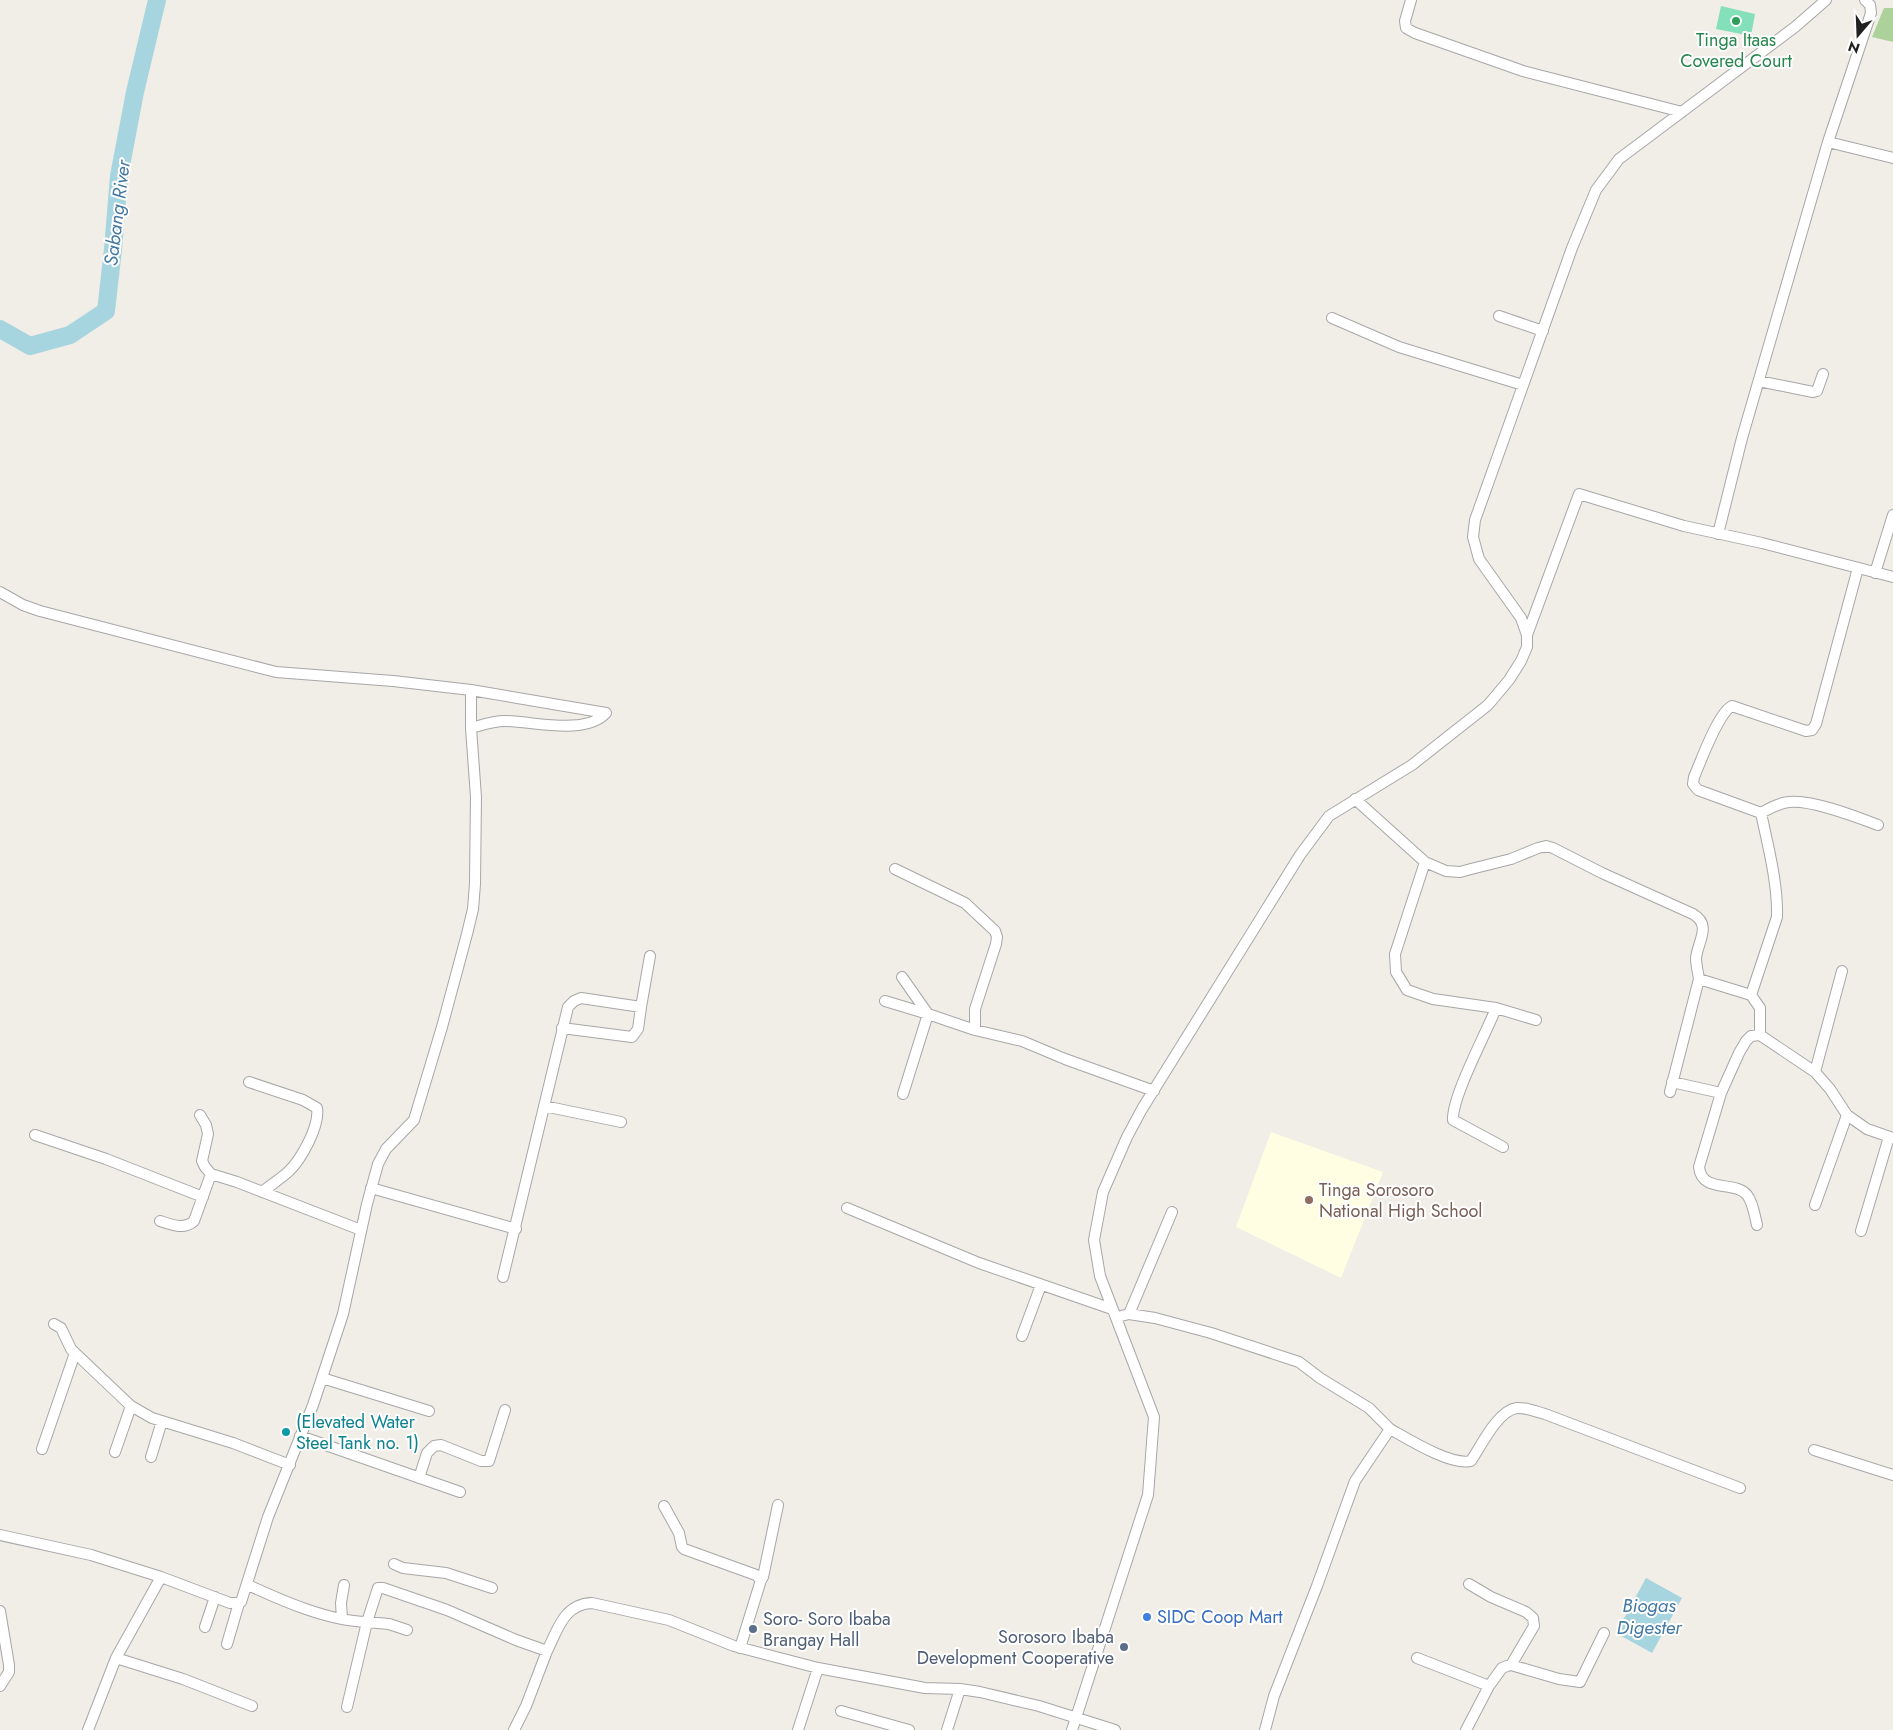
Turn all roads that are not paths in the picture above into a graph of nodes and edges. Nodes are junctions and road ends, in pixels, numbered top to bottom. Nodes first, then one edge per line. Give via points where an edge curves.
1 (1411, 0) edge
2 (1826, 0) edge
3 (1865, 0) edge
4 (1682, 112) junction
5 (1828, 142) junction
6 (1893, 158) edge
7 (1499, 316) dead end
8 (1332, 318) dead end
9 (1543, 331) junction
10 (1823, 374) dead end
11 (1759, 381) junction
12 (1524, 385) junction
13 (1893, 515) edge
14 (1718, 534) junction
15 (1858, 568) junction
16 (1875, 573) junction
17 (1893, 577) edge
18 (0, 592) edge
19 (1527, 635) junction
20 (471, 690) junction
21 (471, 728) junction
22 (1355, 799) junction
23 (1761, 813) junction
24 (1878, 826) dead end
25 (1425, 862) junction
26 (895, 869) dead end
27 (650, 956) dead end
28 (1842, 971) dead end
29 (902, 977) dead end
30 (1699, 979) junction
31 (1751, 995) junction
32 (885, 1001) dead end
33 (641, 1007) junction
34 (1496, 1008) junction
35 (928, 1014) junction
36 (1536, 1020) dead end
37 (562, 1028) junction
38 (975, 1030) junction
39 (1760, 1035) junction
40 (1815, 1072) junction
41 (249, 1082) dead end
42 (1154, 1091) junction
43 (1721, 1093) junction
44 (903, 1094) dead end
45 (544, 1106) junction
46 (200, 1115) dead end
47 (1848, 1115) junction
48 (621, 1122) dead end
49 (36, 1135) dead end
50 (1891, 1137) edge
51 (1504, 1147) dead end
52 (211, 1174) junction
53 (371, 1188) junction
54 (262, 1192) junction
55 (203, 1197) junction
56 (1815, 1205) dead end
57 (847, 1208) dead end
58 (1172, 1212) dead end
59 (160, 1221) dead end
60 (1757, 1225) dead end
61 (516, 1229) junction
62 (362, 1230) junction
63 (1861, 1231) dead end
64 (503, 1277) dead end
65 (1041, 1285) junction
66 (1114, 1313) junction
67 (1129, 1314) junction
68 (54, 1324) dead end
69 (1022, 1336) dead end
70 (75, 1353) junction
71 (322, 1378) junction
72 (131, 1406) junction
73 (505, 1410) dead end
74 (429, 1412) dead end
75 (162, 1421) junction
76 (1390, 1429) junction
77 (300, 1436) junction
78 (42, 1449) dead end
79 (1814, 1450) dead end
80 (114, 1452) dead end
81 (151, 1457) dead end
82 (290, 1465) junction
83 (1893, 1475) edge
84 (419, 1478) junction
85 (1740, 1488) dead end
86 (460, 1492) dead end
87 (778, 1505) dead end
88 (664, 1506) dead end
89 (0, 1535) edge
90 (394, 1564) dead end
91 (161, 1577) junction
92 (761, 1580) junction
93 (1469, 1584) dead end
94 (248, 1585) junction
95 (344, 1585) dead end
96 (492, 1588) dead end
97 (215, 1597) junction
98 (239, 1603) junction
99 (0, 1611) edge
100 (342, 1619) junction
101 (367, 1622) junction
102 (206, 1627) dead end
103 (407, 1630) dead end
104 (1604, 1633) dead end
105 (227, 1644) dead end
106 (740, 1648) junction
107 (546, 1651) junction
108 (116, 1658) junction
109 (1417, 1658) dead end
110 (1511, 1665) junction
111 (818, 1668) junction
112 (0, 1686) edge
113 (1489, 1686) junction
114 (960, 1689) junction
115 (252, 1706) dead end
116 (347, 1707) dead end
117 (841, 1711) dead end
118 (1077, 1718) junction
119 (88, 1730) edge
120 (514, 1730) edge
121 (798, 1730) edge
122 (909, 1730) edge
123 (947, 1730) edge
124 (1072, 1730) edge
125 (1114, 1730) edge
126 (1265, 1730) edge
127 (1466, 1730) edge

1 - 4 street via 1405,21 1406,28 1415,33 1523,71
2 - 4 street
3 - 5 street via 1871,13
4 - 9 street via 1619,159 1596,190
5 - 6 street
5 - 11 street
7 - 9 street
8 - 12 street via 1399,347
9 - 12 street
10 - 11 street via 1817,391 1813,392
11 - 14 street
12 - 19 street via 1476,520 1474,538 1479,559 1521,618
13 - 16 street
14 - 15 street
14 - 19 street via 1578,494
15 - 16 street
15 - 23 street via 1812,730 1806,731 1732,706 1720,718 1694,777 1693,784 1698,790
16 - 17 street
18 - 20 street via 40,611 276,672
19 - 22 street via 1521,661 1488,705 1412,765
20 - 21 street
20 - 21 street via 606,713 595,722 582,724 496,722
21 - 53 street via 476,797 474,909 414,1120 386,1149
22 - 25 street
22 - 42 street via 1329,816 1300,855
23 - 24 street via 1791,801 1839,811
23 - 31 street via 1777,917
25 - 30 street via 1446,871 1460,872 1511,859 1538,848 1553,848 1700,918 1704,928 1696,959
25 - 34 street via 1395,954 1400,981 1407,990 1433,999
26 - 38 street via 965,903 995,931 996,944 976,1009
27 - 33 street
28 - 40 street
29 - 35 street
30 - 31 street
30 - 43 street via 1671,1087
31 - 39 street via 1760,1008
32 - 35 street
33 - 37 street via 581,998 568,1007
33 - 37 street via 638,1029 632,1037
34 - 36 street
34 - 51 street via 1464,1081 1453,1120
35 - 38 street
35 - 44 street
37 - 45 street
38 - 42 street via 1022,1041
39 - 40 street
39 - 43 street via 1751,1036 1746,1041
40 - 47 street
41 - 54 street via 308,1102 317,1108 318,1114 307,1144 289,1171
42 - 66 street via 1127,1136 1103,1192 1094,1240 1100,1276
43 - 60 street via 1699,1167 1700,1174 1706,1181 1747,1195
45 - 48 street
45 - 61 street
46 - 52 street via 208,1134 202,1161
47 - 50 street via 1867,1129
47 - 56 street
49 - 55 street
50 - 63 street
52 - 54 street
52 - 55 street
53 - 61 street
53 - 62 street
54 - 62 street
55 - 59 street via 190,1225 182,1227
57 - 65 street via 978,1263
58 - 67 street
61 - 64 street
62 - 71 street via 342,1314
65 - 66 street
65 - 69 street
66 - 67 street
66 - 118 street via 1154,1417 1148,1495
67 - 76 street via 1211,1333 1299,1362 1369,1408
68 - 70 street via 61,1328
70 - 72 street
70 - 78 street
71 - 74 street
71 - 77 street
72 - 75 street
72 - 80 street
73 - 84 street via 489,1462 441,1445 434,1446 427,1453
75 - 81 street
75 - 82 street
76 - 85 street via 1463,1463 1471,1461 1502,1415 1517,1408 1545,1414
76 - 126 street via 1355,1481 1274,1696
77 - 82 street
77 - 84 street
79 - 83 street
82 - 94 street via 268,1517
84 - 86 street
87 - 92 street
88 - 92 street via 684,1549 756,1574
89 - 91 street via 91,1555
90 - 96 street via 446,1573
91 - 97 street
91 - 108 street
92 - 106 street
93 - 110 street via 1532,1618 1534,1626
94 - 98 street
94 - 100 street
95 - 100 street
97 - 98 street
97 - 102 street
98 - 105 street
99 - 112 street via 9,1665 9,1672
100 - 101 street
101 - 103 street via 390,1624
101 - 107 street via 378,1588 383,1588 447,1610
101 - 116 street
104 - 110 street via 1580,1682
106 - 107 street via 669,1620 584,1603 571,1608 563,1618
106 - 111 street
107 - 120 street
108 - 115 street
108 - 119 street
109 - 113 street
110 - 113 street via 1502,1668
111 - 114 street via 925,1688
111 - 121 street
113 - 127 street
114 - 118 street
114 - 123 street
117 - 122 street
118 - 124 street
118 - 125 street

